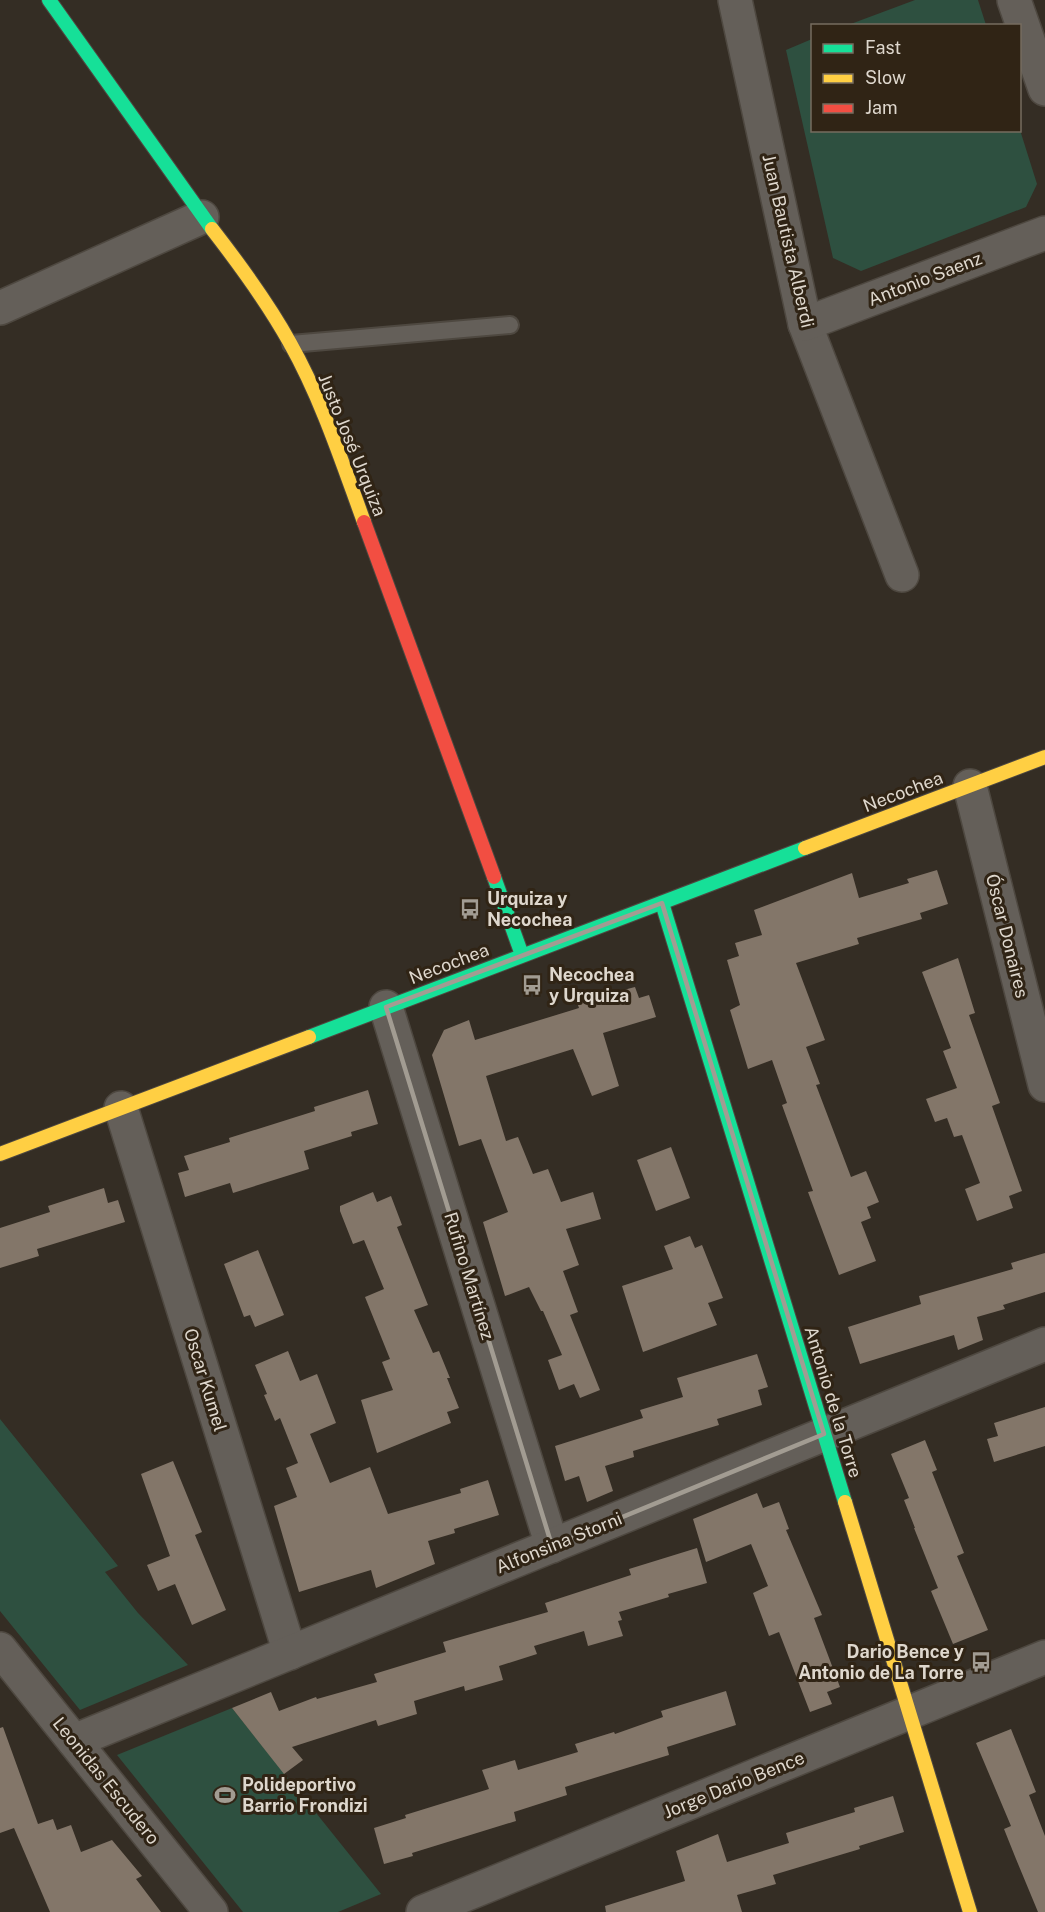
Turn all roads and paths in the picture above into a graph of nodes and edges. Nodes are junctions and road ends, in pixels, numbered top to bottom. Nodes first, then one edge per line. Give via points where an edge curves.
1 (49, 0) edge
2 (735, 0) edge
3 (1014, 0) edge
4 (1045, 89) edge
5 (202, 217) junction
6 (1045, 233) edge
7 (0, 308) edge
8 (805, 324) junction
9 (510, 325) dead end
10 (291, 344) junction
11 (902, 575) dead end
12 (1045, 757) edge
13 (969, 786) junction
14 (662, 903) junction
15 (522, 955) junction
16 (386, 1007) junction
17 (1045, 1085) edge
18 (121, 1108) junction
19 (0, 1154) edge
20 (1045, 1344) edge
21 (824, 1434) junction
22 (552, 1546) junction
23 (0, 1649) edge
24 (290, 1653) junction
25 (1045, 1657) edge
26 (909, 1713) junction
27 (74, 1741) junction
28 (211, 1912) edge
29 (423, 1912) edge
30 (970, 1912) edge

1 - 5 street, Justo José Urquiza
2 - 8 street, Juan Bautista Alberdi
3 - 4 street
5 - 7 street
5 - 10 street, Justo José Urquiza via 264,300
6 - 8 street, Antonio Saenz
8 - 11 street, Juan Bautista Alberdi
9 - 10 lane
10 - 15 street, Justo José Urquiza via 328,424
12 - 13 street, Necochea
13 - 14 street, Necochea
13 - 17 street, Óscar Donaires
14 - 15 street, Necochea
14 - 21 street, Antonio de la Torre
15 - 16 street, Necochea
16 - 18 street, Necochea
16 - 22 street, Rufino Martínez
18 - 19 street, Necochea
18 - 24 street, Oscar Kumel
20 - 21 street, Alfonsina Storni
21 - 22 street, Alfonsina Storni
21 - 26 street, Antonio de la Torre
22 - 24 street, Alfonsina Storni
23 - 27 street, Leonidas Escudero
24 - 27 street, Alfonsina Storni
25 - 26 street, Jorge Dario Bence
26 - 29 street, Jorge Dario Bence
26 - 30 street, Antonio de la Torre
27 - 28 street, Leonidas Escudero

